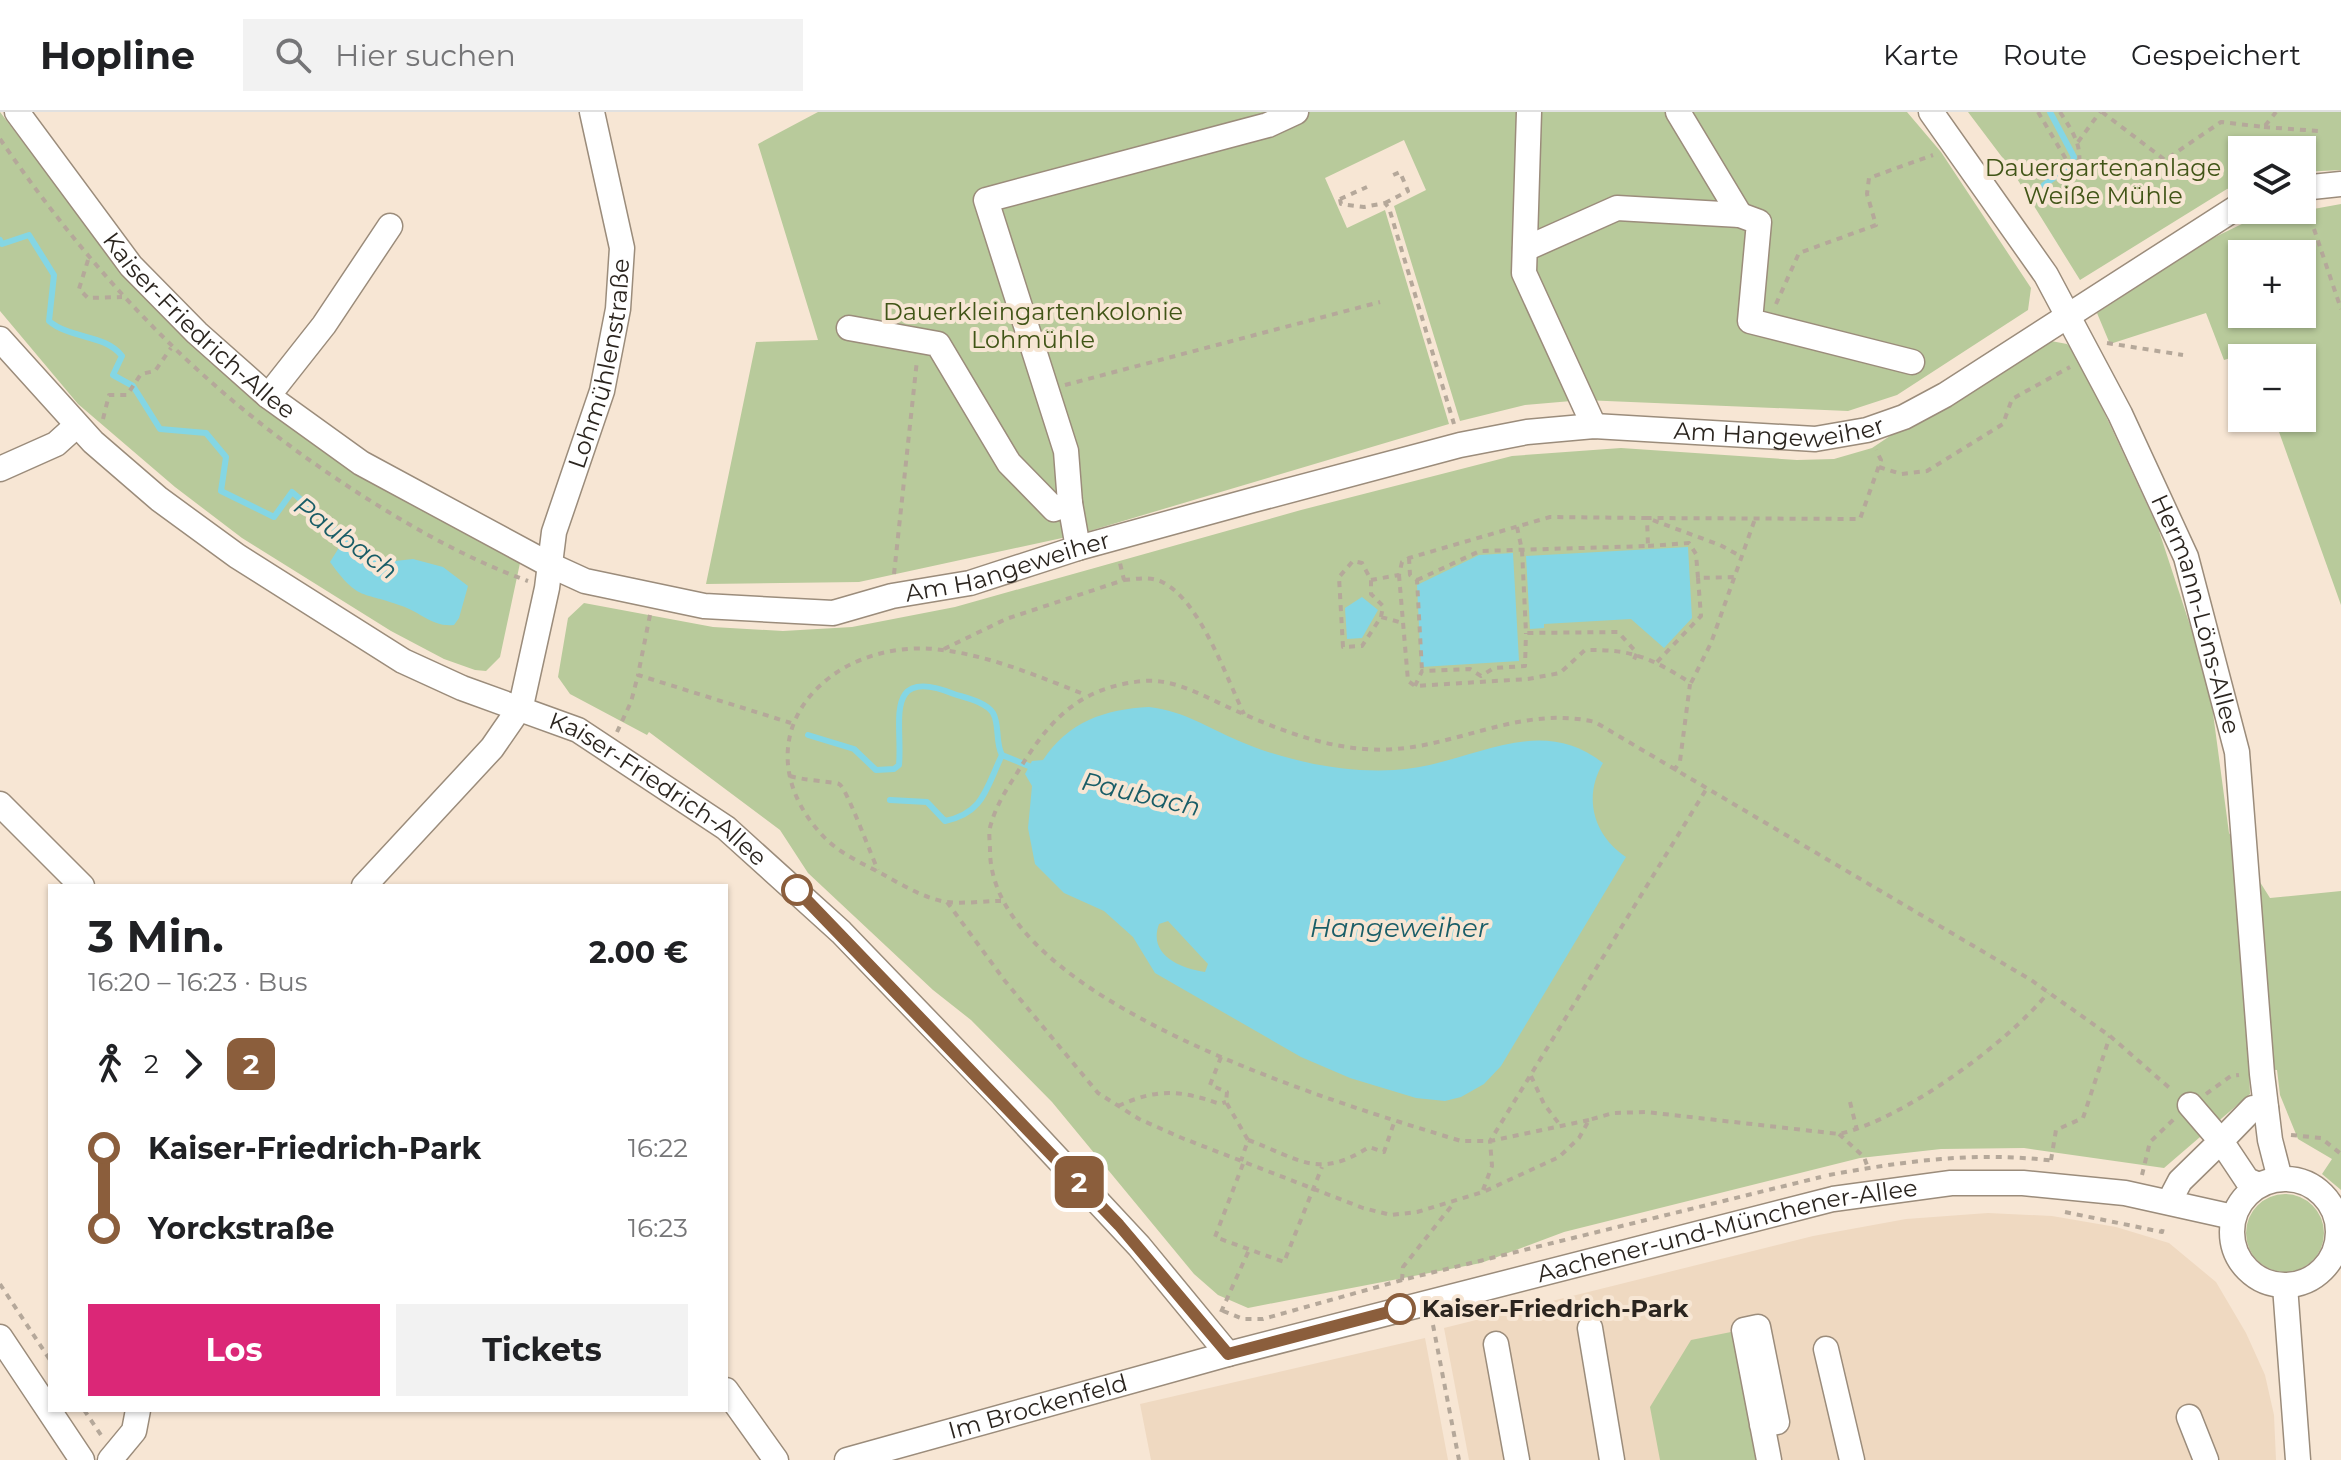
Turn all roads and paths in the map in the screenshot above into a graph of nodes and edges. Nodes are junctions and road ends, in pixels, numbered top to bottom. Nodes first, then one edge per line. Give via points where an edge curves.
1 (17, 112) edge
2 (592, 112) edge
3 (1296, 112) edge
4 (1529, 112) edge
5 (1678, 112) edge
6 (1931, 112) edge
7 (2038, 112) edge
8 (2060, 112) edge
9 (2101, 112) edge
10 (2276, 112) edge
11 (1265, 118) edge
12 (2264, 127) junction
13 (2318, 131) dead end
14 (0, 139) edge
15 (2078, 142) junction
16 (1957, 147) junction
17 (1391, 176) dead end
18 (2341, 184) edge
19 (1367, 187) dead end
20 (2316, 187) edge
21 (1385, 203) junction
22 (2228, 213) edge
23 (1740, 215) junction
24 (390, 226) dead end
25 (2314, 229) dead end
26 (1525, 249) junction
27 (88, 258) junction
28 (122, 297) junction
29 (1380, 302) dead end
30 (2341, 309) edge
31 (2068, 313) junction
32 (1768, 325) junction
33 (849, 328) dead end
34 (0, 339) edge
35 (919, 341) junction
36 (2084, 348) junction
37 (2183, 355) dead end
38 (1912, 362) dead end
39 (1047, 390) junction
40 (268, 396) junction
41 (1594, 426) junction
42 (1986, 427) dead end
43 (1867, 430) junction
44 (1990, 433) junction
45 (84, 434) junction
46 (1962, 443) dead end
47 (1460, 445) junction
48 (1966, 449) junction
49 (1879, 467) junction
50 (0, 469) edge
51 (1070, 503) junction
52 (1647, 518) junction
53 (1755, 519) junction
54 (1517, 527) junction
55 (1113, 538) junction
56 (1648, 546) junction
57 (1078, 548) junction
58 (1522, 550) junction
59 (1742, 557) junction
60 (1409, 558) junction
61 (550, 565) junction
62 (1399, 575) junction
63 (1736, 577) junction
64 (1698, 578) junction
65 (1124, 580) junction
66 (1371, 580) junction
67 (1417, 580) junction
68 (892, 596) junction
69 (651, 612) dead end
70 (1381, 617) junction
71 (1403, 623) junction
72 (1526, 633) junction
73 (941, 650) junction
74 (1637, 653) junction
75 (1657, 662) junction
76 (1632, 664) dead end
77 (1525, 666) junction
78 (1483, 670) dead end
79 (1422, 671) junction
80 (1475, 673) junction
81 (638, 675) junction
82 (1528, 679) junction
83 (1691, 683) junction
84 (1415, 686) junction
85 (1087, 695) junction
86 (521, 706) junction
87 (1244, 714) junction
88 (791, 723) junction
89 (608, 747) junction
90 (1674, 771) junction
91 (789, 776) junction
92 (1707, 788) junction
93 (0, 804) edge
94 (879, 872) junction
95 (80, 884) edge
96 (366, 884) edge
97 (1001, 901) junction
98 (947, 902) junction
99 (2048, 993) junction
100 (2110, 1036) junction
101 (1221, 1057) junction
102 (2262, 1074) junction
103 (1531, 1076) junction
104 (1226, 1102) junction
105 (1850, 1102) dead end
106 (2190, 1105) junction
107 (1118, 1106) junction
108 (2266, 1108) junction
109 (1395, 1120) junction
110 (1589, 1120) junction
111 (1560, 1125) junction
112 (1857, 1130) junction
113 (1839, 1134) junction
114 (1248, 1140) junction
115 (2270, 1140) junction
116 (1490, 1141) junction
117 (2221, 1141) junction
118 (2341, 1154) edge
119 (2051, 1161) dead end
120 (1242, 1162) junction
121 (1322, 1167) junction
122 (1868, 1168) dead end
123 (2142, 1176) dead end
124 (2269, 1182) junction
125 (1313, 1189) junction
126 (1483, 1192) junction
127 (1455, 1202) junction
128 (2169, 1202) junction
129 (1691, 1208) dead end
130 (2062, 1211) dead end
131 (2233, 1217) junction
132 (2339, 1245) edge
133 (1249, 1250) junction
134 (1402, 1280) junction
135 (0, 1284) edge
136 (2285, 1286) junction
137 (1429, 1302) junction
138 (1215, 1320) junction
139 (1590, 1328) dead end
140 (0, 1337) edge
141 (1496, 1344) dead end
142 (1228, 1354) junction
143 (48, 1357) edge
144 (1823, 1357) dead end
145 (728, 1393) edge
146 (48, 1409) edge
147 (50, 1412) edge
148 (138, 1412) edge
149 (2189, 1417) dead end
150 (1762, 1425) dead end
151 (82, 1460) edge
152 (110, 1460) edge
153 (776, 1460) edge
154 (847, 1460) edge
155 (1459, 1460) edge
156 (1517, 1460) edge
157 (1612, 1460) edge
158 (1769, 1460) edge
159 (1852, 1460) edge
160 (2206, 1460) edge
161 (2298, 1460) edge

1 - 40 street, Kaiser-Friedrich-Allee via 131,266
2 - 61 street, Lohmühlenstraße via 622,248 618,309 602,391 564,498
3 - 11 street
4 - 26 street
5 - 23 street
6 - 16 street, Hermann-Löns-Allee
7 - 15 path via 2076,176 2082,158
8 - 15 path
9 - 12 path via 2165,160 2221,122
9 - 15 path
10 - 12 path
11 - 39 street via 986,200
12 - 13 path
14 - 27 path
16 - 31 street, Hermann-Löns-Allee
16 - 32 path via 1869,178 1867,194 1876,225 1799,253
17 - 21 path via 1400,172 1408,191
18 - 20 street
19 - 21 path via 1340,199 1341,204
21 - 47 path
22 - 31 street, Am Hangeweiher
23 - 26 street via 1617,208
23 - 32 street via 1759,222 1750,321
24 - 40 street via 318,334
25 - 30 path
26 - 41 street via 1524,273
27 - 28 path
27 - 28 path via 79,289 88,298
28 - 45 path via 171,348 155,371 141,374 127,395 109,395 101,432
29 - 39 path
31 - 36 street, Hermann-Löns-Allee
31 - 43 street, Am Hangeweiher via 1945,395
32 - 38 street
33 - 35 street
34 - 45 street, Kaiser-Friedrich-Allee
35 - 51 street via 938,344 1009,463 1054,509
35 - 68 path
36 - 37 path via 2094,336 2114,347
36 - 44 path via 2012,399 2003,424
36 - 102 street, Hermann-Löns-Allee via 2186,557 2237,752
39 - 51 street via 1066,451
40 - 61 street, Kaiser-Friedrich-Allee via 361,463
41 - 43 street, Am Hangeweiher via 1815,439
41 - 47 street, Am Hangeweiher
42 - 44 path
43 - 49 path via 1881,460
44 - 48 path
45 - 50 street
45 - 86 street, Kaiser-Friedrich-Allee via 170,507 326,615 403,661 462,688
46 - 48 path
47 - 55 street, Am Hangeweiher
48 - 49 path via 1927,471 1901,474
49 - 53 path via 1860,519
51 - 57 street
52 - 53 path
52 - 54 path via 1550,517
52 - 56 path
52 - 59 path
53 - 59 path
54 - 58 path
54 - 60 path
55 - 57 street, Am Hangeweiher
55 - 65 path
56 - 58 path
56 - 64 path via 1689,543 1696,554
57 - 68 street, Am Hangeweiher via 970,583
58 - 67 path via 1480,551
58 - 72 path
59 - 63 path
60 - 62 path via 1402,562
60 - 67 path via 1410,575
61 - 68 street, Am Hangeweiher via 585,581 704,606 833,613
61 - 86 street, Lohmühlenstraße
62 - 66 path
62 - 71 path
63 - 64 path
63 - 83 path
64 - 75 path via 1701,616
65 - 73 path via 1006,619
65 - 87 path via 1160,581 1177,592 1205,632
66 - 70 path via 1371,594 1383,606
66 - 70 path via 1362,563 1353,561 1339,577 1343,647 1362,646
67 - 79 path
69 - 81 path
70 - 71 path
71 - 84 path via 1408,681
72 - 74 path via 1618,632
72 - 77 path
73 - 85 path via 1020,670
73 - 88 path via 903,649 852,663 826,679
74 - 75 path
74 - 76 path
74 - 82 path via 1585,650 1560,673
75 - 83 path
77 - 80 path
77 - 82 path
78 - 80 path
79 - 80 path
79 - 84 path
81 - 88 path
81 - 89 path via 624,722
82 - 84 path
83 - 90 path
85 - 87 path via 1124,684 1163,681
85 - 97 path via 1055,720 1031,750 990,826 990,866
86 - 89 street, Kaiser-Friedrich-Allee
86 - 96 street via 492,748
87 - 90 path via 1295,735 1393,750 1447,741 1502,723 1570,716 1595,722
88 - 91 path
89 - 138 street, Kaiser-Friedrich-Allee via 726,828 830,921
90 - 92 path
91 - 94 path via 806,815 826,839
91 - 94 path via 837,782 845,788
92 - 99 path
92 - 103 path
93 - 95 street
94 - 98 path
97 - 98 path
97 - 101 path via 1024,934 1072,978 1148,1023
98 - 107 path via 1072,1065
99 - 100 path
99 - 112 path via 2029,1015 1950,1076 1907,1106
100 - 106 path
100 - 119 path via 2083,1118 2056,1130
101 - 104 path via 1210,1085 1227,1092
101 - 109 path
102 - 106 path via 2231,1076
102 - 108 street, Hermann-Löns-Allee
103 - 111 path
103 - 116 path
104 - 107 path via 1184,1092 1144,1094
104 - 114 path
105 - 112 path
106 - 117 street
106 - 123 path via 2150,1142
107 - 120 path
108 - 115 street, Hermann-Löns-Allee
108 - 117 street via 2253,1108
109 - 116 path via 1461,1141
109 - 121 path via 1384,1152 1369,1147 1348,1161
110 - 111 path
110 - 113 path via 1646,1112
110 - 126 path via 1559,1157
111 - 116 path
112 - 113 path
113 - 122 path via 1864,1157
114 - 120 path
114 - 121 path
115 - 118 path via 2308,1134
115 - 124 street, Hermann-Löns-Allee
116 - 126 path via 1492,1166
117 - 124 street via 2247,1180
117 - 128 street via 2180,1181
120 - 125 path
120 - 133 path via 1215,1237
121 - 125 path
124 - 131 street via 2239,1204
124 - 132 street via 2298,1180 2323,1194 2334,1209
125 - 127 path via 1391,1215
125 - 133 path via 1284,1262
126 - 127 path
127 - 134 path via 1403,1267
128 - 130 path via 2162,1232
128 - 131 street, Aachener-und-Münchener-Allee
128 - 137 street, Aachener-und-Münchener-Allee via 2056,1184 1911,1187 1833,1199
129 - 134 path
131 - 136 street via 2231,1236 2246,1270
132 - 136 street via 2319,1274
133 - 138 path
134 - 138 path via 1263,1319
135 - 143 path
136 - 161 street
137 - 142 street, Aachener-und-Münchener-Allee
137 - 155 path
138 - 142 street, Kaiser-Friedrich-Allee
139 - 157 street
140 - 146 street
141 - 156 street
142 - 154 street, Im Brockenfeld
144 - 159 street
145 - 153 street
147 - 151 street
148 - 152 street via 134,1431
149 - 160 street
150 - 158 street

